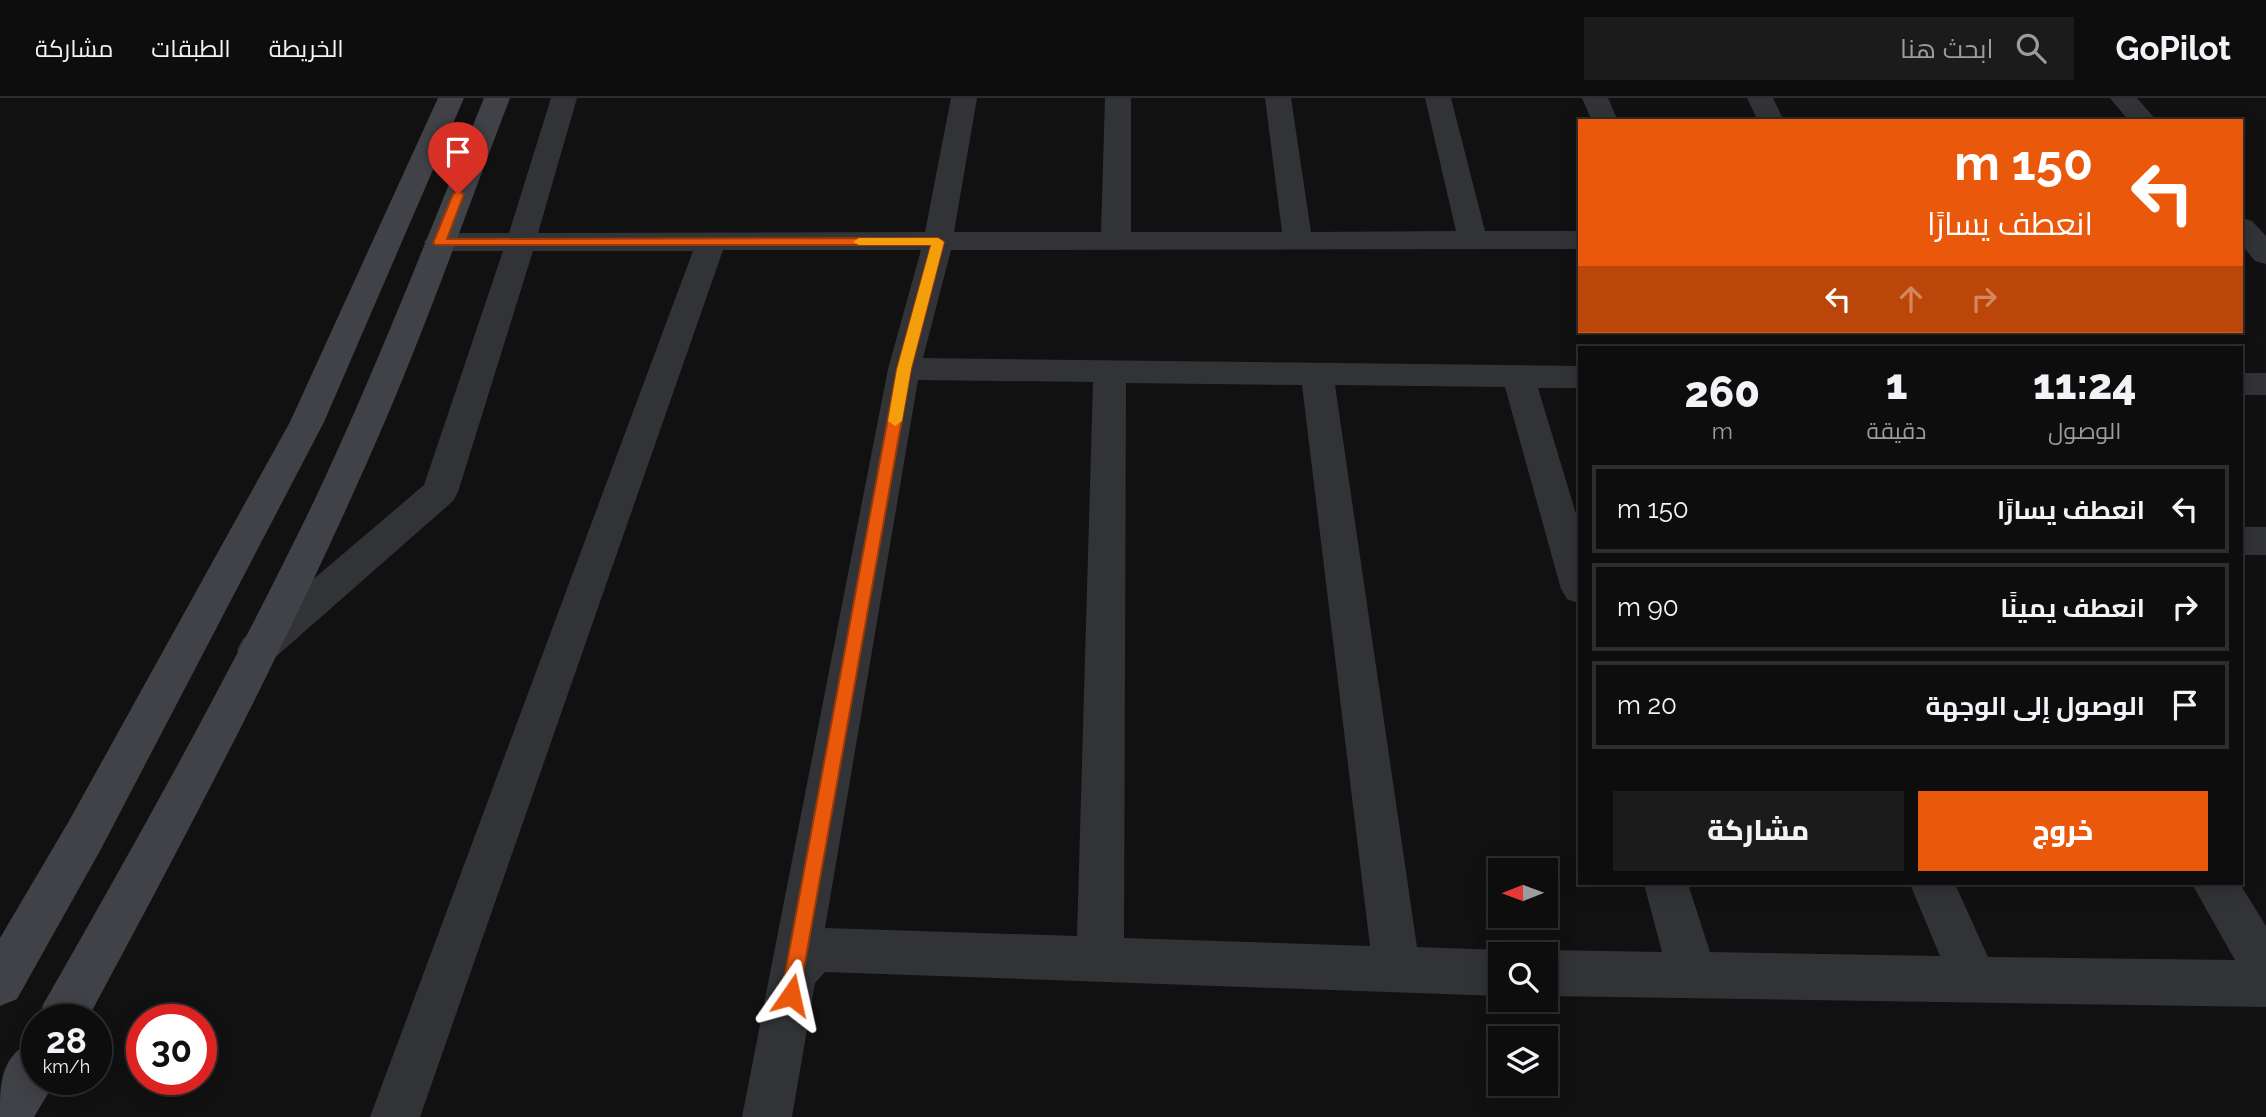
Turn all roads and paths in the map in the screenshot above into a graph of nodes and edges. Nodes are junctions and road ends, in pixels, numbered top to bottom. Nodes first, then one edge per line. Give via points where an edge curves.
1 (451, 98) edge
2 (497, 98) edge
3 (564, 98) edge
4 (964, 98) edge
5 (1118, 98) edge
6 (1278, 98) edge
7 (1438, 98) edge
8 (1595, 98) edge
9 (1760, 98) edge
10 (2123, 98) edge
11 (1604, 119) edge
12 (1770, 119) edge
13 (2142, 119) edge
14 (2266, 225) edge
15 (2243, 226) edge
16 (2243, 227) edge
17 (1578, 240) edge
18 (1116, 241) junction
19 (1298, 241) junction
20 (1474, 241) junction
21 (711, 242) junction
22 (938, 242) junction
23 (439, 243) junction
24 (522, 243) junction
25 (2266, 255) edge
26 (904, 369) junction
27 (1110, 372) junction
28 (1317, 374) junction
29 (1518, 376) junction
30 (1578, 377) edge
31 (2243, 384) edge
32 (2266, 384) edge
33 (2243, 541) edge
34 (2266, 541) edge
35 (1578, 582) edge
36 (257, 650) junction
37 (1667, 885) edge
38 (1933, 885) edge
39 (2217, 885) edge
40 (1100, 960) junction
41 (2266, 969) edge
42 (1397, 970) junction
43 (796, 971) junction
44 (1488, 973) edge
45 (1558, 974) edge
46 (1693, 976) junction
47 (1974, 980) junction
48 (0, 983) edge
49 (2266, 984) edge
50 (70, 1004) edge
51 (21, 1091) edge
52 (6, 1117) edge
53 (395, 1117) edge
54 (767, 1117) edge

1 - 48 main road via 307,422 85,835
2 - 23 main road
3 - 24 street
4 - 22 street
5 - 18 street
6 - 19 street
7 - 20 street
8 - 11 street
9 - 12 street
10 - 13 street
14 - 15 street
16 - 25 street
17 - 20 street
18 - 19 street
18 - 22 street
19 - 20 street
21 - 22 street
21 - 24 street
21 - 53 street
22 - 26 street
23 - 24 street
23 - 36 main road via 370,416
24 - 36 street via 440,492
26 - 27 street
26 - 43 street
27 - 28 street
27 - 40 street
28 - 29 street
28 - 42 street
29 - 30 street
29 - 35 street
31 - 32 street
33 - 34 street
36 - 50 main road via 191,785
37 - 46 street
38 - 47 street
39 - 41 street
40 - 42 street
40 - 43 street via 825,950 805,958
42 - 44 street
43 - 54 street
45 - 46 street
46 - 47 street
47 - 49 street
51 - 52 main road

